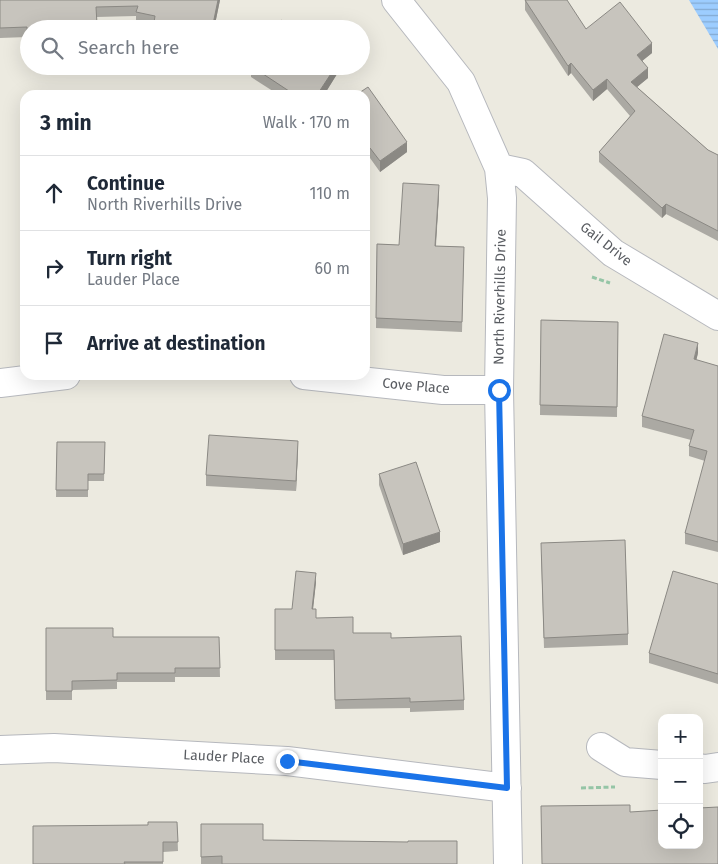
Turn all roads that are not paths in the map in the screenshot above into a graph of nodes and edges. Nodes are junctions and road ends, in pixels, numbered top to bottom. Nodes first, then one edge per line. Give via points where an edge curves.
1 (396, 0) edge
2 (499, 168) junction
3 (718, 316) edge
4 (25, 380) edge
5 (350, 380) edge
6 (0, 383) edge
7 (499, 390) junction
8 (601, 747) dead end
9 (0, 750) edge
10 (658, 765) edge
11 (718, 766) edge
12 (703, 769) edge
13 (507, 788) junction
14 (508, 864) edge

1 - 2 street, North Riverhills Drive via 461,82
2 - 3 street, Gail Drive via 523,173 613,253
2 - 7 street, North Riverhills Drive via 502,198
4 - 6 street
5 - 7 street, Cove Place via 443,390
7 - 13 street, North Riverhills Drive
8 - 10 street via 625,762
9 - 13 street, Lauder Place via 54,748 287,761
11 - 12 street
13 - 14 street, North Riverhills Drive

